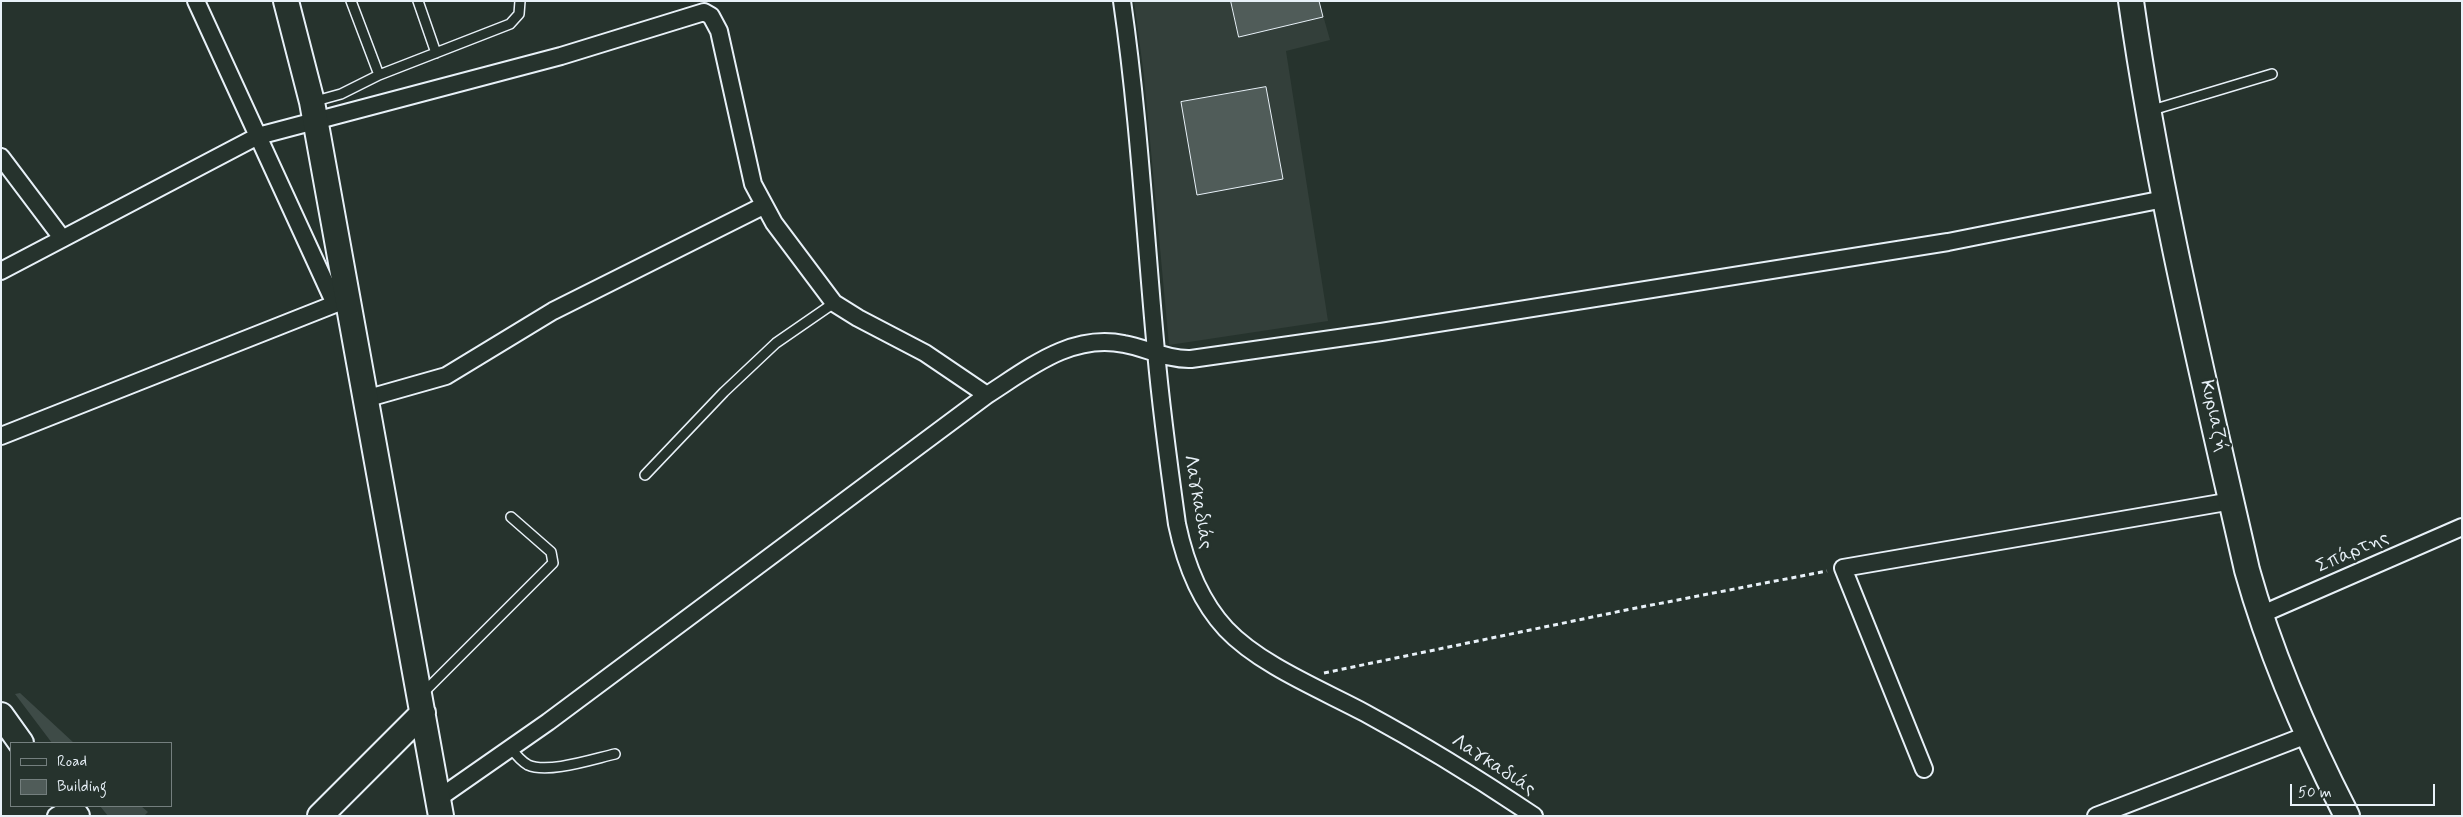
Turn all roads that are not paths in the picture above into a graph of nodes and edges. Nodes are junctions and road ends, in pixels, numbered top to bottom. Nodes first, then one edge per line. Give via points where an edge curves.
1 (196, 1) edge
2 (286, 1) edge
3 (351, 1) edge
4 (418, 1) edge
5 (520, 1) edge
6 (1122, 1) edge
7 (2131, 1) edge
8 (436, 52) junction
9 (2272, 74) dead end
10 (379, 75) junction
11 (314, 111) junction
12 (2149, 111) junction
13 (258, 136) junction
14 (1, 157) edge
15 (2164, 198) junction
16 (763, 206) junction
17 (62, 238) junction
18 (1, 271) edge
19 (341, 302) junction
20 (834, 304) junction
21 (1156, 352) junction
22 (987, 395) junction
23 (365, 399) junction
24 (1, 436) edge
25 (645, 475) dead end
26 (2232, 501) junction
27 (511, 517) dead end
28 (2462, 527) edge
29 (2260, 615) junction
30 (421, 705) junction
31 (1, 715) edge
32 (2307, 734) junction
33 (20, 742) edge
34 (511, 748) junction
35 (615, 754) dead end
36 (1924, 769) dead end
37 (440, 807) edge
38 (320, 816) edge
39 (1534, 816) edge
40 (2096, 816) edge
41 (2347, 816) edge

1 - 13 street
2 - 11 street
3 - 10 lane
4 - 8 lane
5 - 8 lane via 519,14 510,24
6 - 21 street, Λαγκαδιάς via 1132,72
7 - 12 street, Κυριαζή
8 - 10 lane
9 - 12 lane
10 - 11 lane
11 - 13 street
11 - 16 street via 561,56 704,12 711,16 719,31 749,168
11 - 19 street
12 - 15 street, Κυριαζή
13 - 17 street
13 - 19 street
14 - 17 street
15 - 21 street via 1948,242 1381,332 1191,359 1179,360
15 - 26 street, Κυριαζή
16 - 20 street
16 - 23 street via 553,312 446,376
17 - 18 street
19 - 23 street
19 - 24 street
20 - 22 street via 925,353
20 - 25 lane via 776,343
21 - 22 street via 1121,343 1074,345 1049,356
21 - 39 street, Λαγκαδιάς via 1177,524 1183,551 1214,614 1228,631 1274,665 1431,749
22 - 34 street
23 - 30 street
26 - 29 street, Κυριαζή
26 - 36 street via 1843,568
27 - 30 lane via 551,552 553,563
28 - 29 street, Σπάρτης
29 - 32 street, Κυριαζή
30 - 37 street
30 - 38 street
31 - 33 street
32 - 40 street
32 - 41 street, Κυριαζή
34 - 35 lane via 527,764 538,768
34 - 37 street

